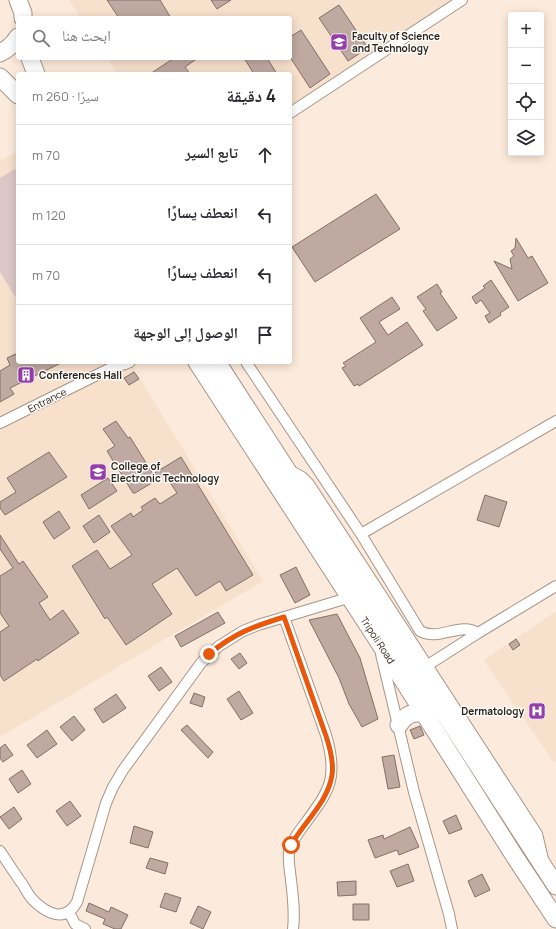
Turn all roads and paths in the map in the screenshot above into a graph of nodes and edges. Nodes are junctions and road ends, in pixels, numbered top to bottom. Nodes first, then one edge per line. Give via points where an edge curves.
1 (18, 0) edge
2 (462, 0) edge
3 (23, 16) edge
4 (16, 39) edge
5 (0, 53) edge
6 (31, 60) edge
7 (35, 72) edge
8 (0, 77) edge
9 (16, 94) edge
10 (292, 112) edge
11 (116, 364) edge
12 (198, 364) edge
13 (218, 364) edge
14 (247, 364) edge
15 (1, 421) edge
16 (556, 421) edge
17 (286, 469) junction
18 (361, 534) junction
19 (556, 586) edge
20 (351, 597) junction
21 (284, 617) junction
22 (478, 633) junction
23 (378, 639) junction
24 (428, 665) junction
25 (425, 714) junction
26 (399, 725) junction
27 (0, 851) edge
28 (4, 865) edge
29 (545, 868) junction
30 (556, 886) edge
31 (70, 912) junction
32 (556, 919) edge
33 (75, 927) edge
34 (85, 929) edge
35 (293, 929) edge
36 (452, 929) edge

1 - 3 highway
2 - 10 street
4 - 5 highway via 7,50
6 - 7 highway
8 - 9 highway
11 - 15 street, Entrance
12 - 20 highway, Tripoli Road
13 - 17 highway
14 - 18 street
16 - 18 street
17 - 24 street via 297,473 309,484
17 - 29 highway
18 - 22 street via 420,631 434,635 464,629
19 - 22 street
20 - 21 street
20 - 23 highway, Tripoli Road
21 - 31 street via 243,631 209,654 123,770 106,803 77,902
21 - 35 street via 331,751 332,764 329,788 296,836 289,853 294,906
22 - 24 street
23 - 25 highway, Tripoli Road
23 - 26 street
24 - 29 street via 537,834
25 - 26 highway via 410,714
25 - 32 highway, Tripoli Road
26 - 36 street via 414,792
27 - 28 street
28 - 31 street via 39,906 56,914
29 - 30 highway
31 - 33 street
33 - 34 street

